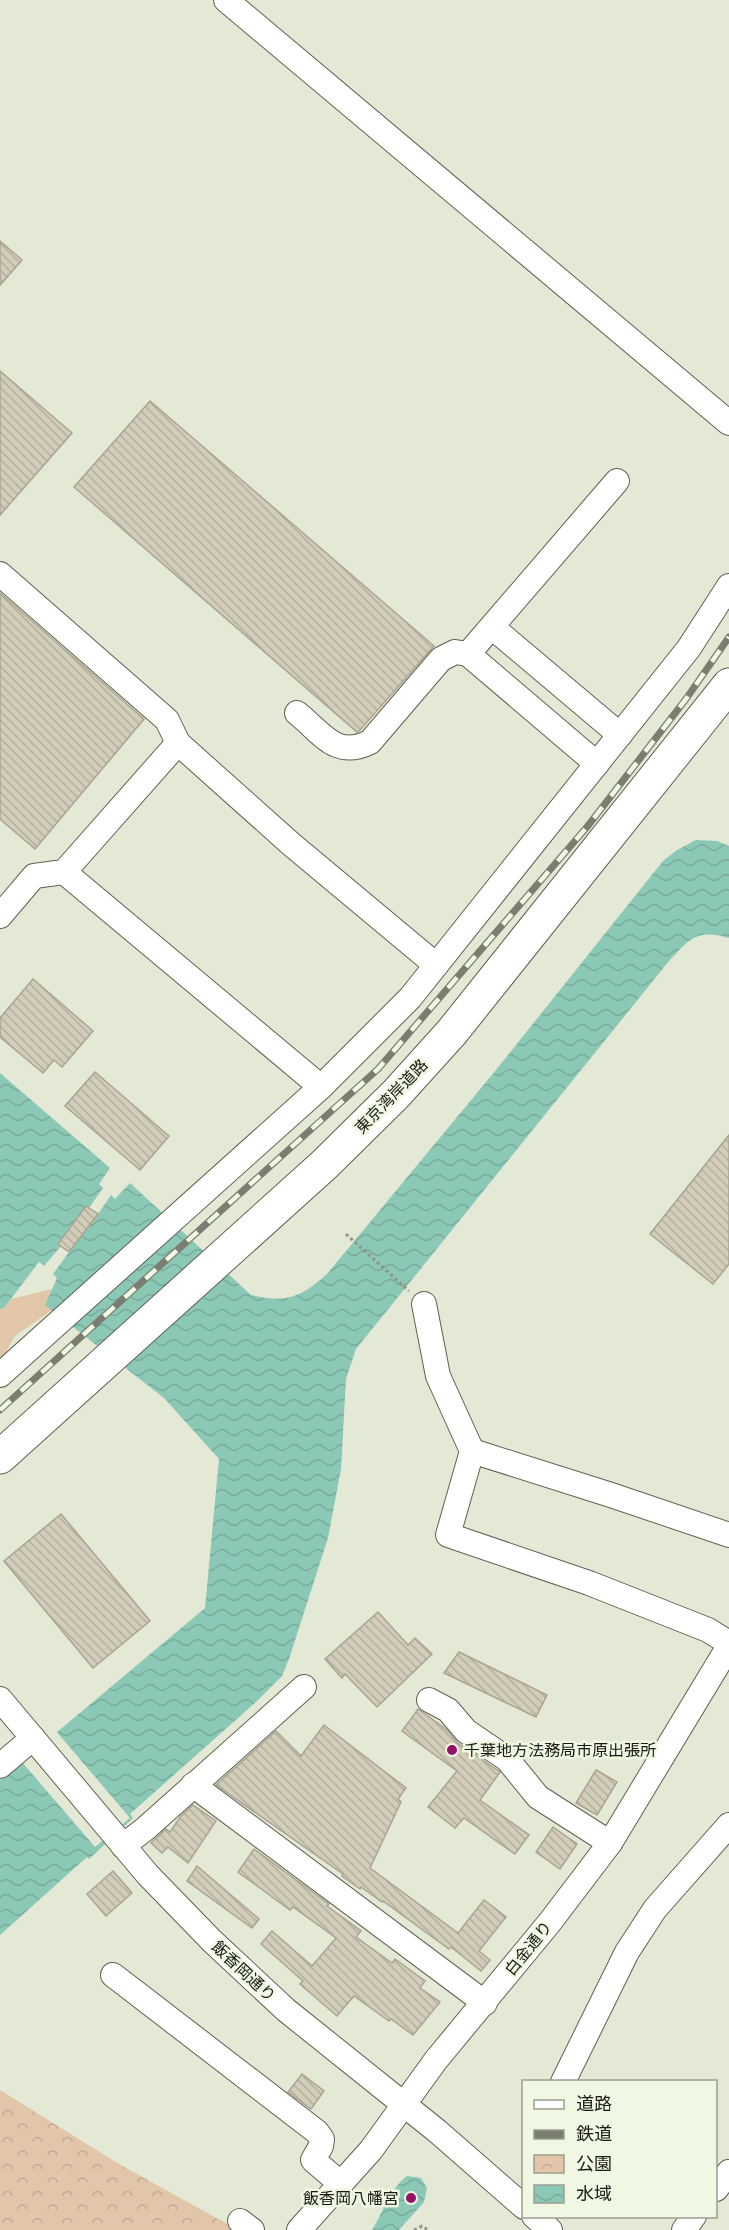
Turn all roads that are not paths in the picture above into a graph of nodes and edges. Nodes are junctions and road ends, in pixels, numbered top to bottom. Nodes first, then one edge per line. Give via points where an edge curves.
1 (226, 0) edge
2 (729, 423) edge
3 (617, 481) dead end
4 (0, 574) edge
5 (729, 586) edge
6 (492, 627) junction
7 (468, 654) junction
8 (729, 686) edge
9 (297, 713) dead end
10 (729, 718) edge
11 (620, 735) junction
12 (178, 743) junction
13 (597, 765) junction
14 (64, 872) junction
15 (0, 916) edge
16 (436, 965) junction
17 (321, 1087) junction
18 (225, 1267) junction
19 (424, 1304) road end
20 (122, 1360) junction
21 (0, 1375) edge
22 (472, 1451) junction
23 (0, 1457) edge
24 (0, 1482) edge
25 (729, 1536) edge
26 (729, 1644) edge
27 (304, 1687) dead end
28 (0, 1699) edge
29 (429, 1700) dead end
30 (36, 1742) junction
31 (0, 1766) edge
32 (193, 1785) junction
33 (729, 1825) edge
34 (118, 1839) junction
35 (610, 1843) junction
36 (112, 1975) dead end
37 (484, 2003) junction
38 (564, 2080) edge
39 (403, 2105) junction
40 (729, 2171) edge
41 (340, 2184) junction
42 (717, 2188) edge
43 (522, 2205) edge
44 (535, 2218) edge
45 (693, 2218) edge
46 (299, 2230) edge
47 (550, 2230) edge
48 (684, 2230) edge

1 - 2 street
3 - 6 street
4 - 12 street via 167,720
5 - 11 street via 689,648
6 - 7 street
6 - 11 street
7 - 9 street via 455,652 441,659 370,742 358,748 337,746
7 - 13 street
8 - 18 highway, 東京湾岸道路 via 444,1041
10 - 18 highway, 東京湾岸道路 via 446,1068 385,1131
11 - 13 street
12 - 14 street
12 - 16 street
13 - 16 street
14 - 15 street via 34,876
14 - 17 street
16 - 17 street via 410,998
17 - 21 street
18 - 20 highway, 東京湾岸道路
19 - 22 street via 438,1376
20 - 23 highway, 東京湾岸道路
20 - 24 highway, 東京湾岸道路
22 - 25 street
22 - 26 street via 448,1535 589,1583 708,1630
26 - 35 street, 白金通り
27 - 32 street
28 - 30 street, 飯香岡通り
29 - 35 street via 448,1710 466,1731 507,1759 538,1797
30 - 31 street
30 - 34 street, 飯香岡通り
32 - 34 street via 145,1829
32 - 37 street
33 - 38 street via 655,1909 627,1952
34 - 39 street, 飯香岡通り via 212,1941 286,2010
35 - 37 street, 白金通り
36 - 41 street via 317,2132 322,2139 313,2160
37 - 39 street, 白金通り
39 - 41 street, 白金通り via 371,2150
39 - 43 street, 飯香岡通り
40 - 42 street
41 - 46 street, 白金通り
44 - 47 street
45 - 48 street

